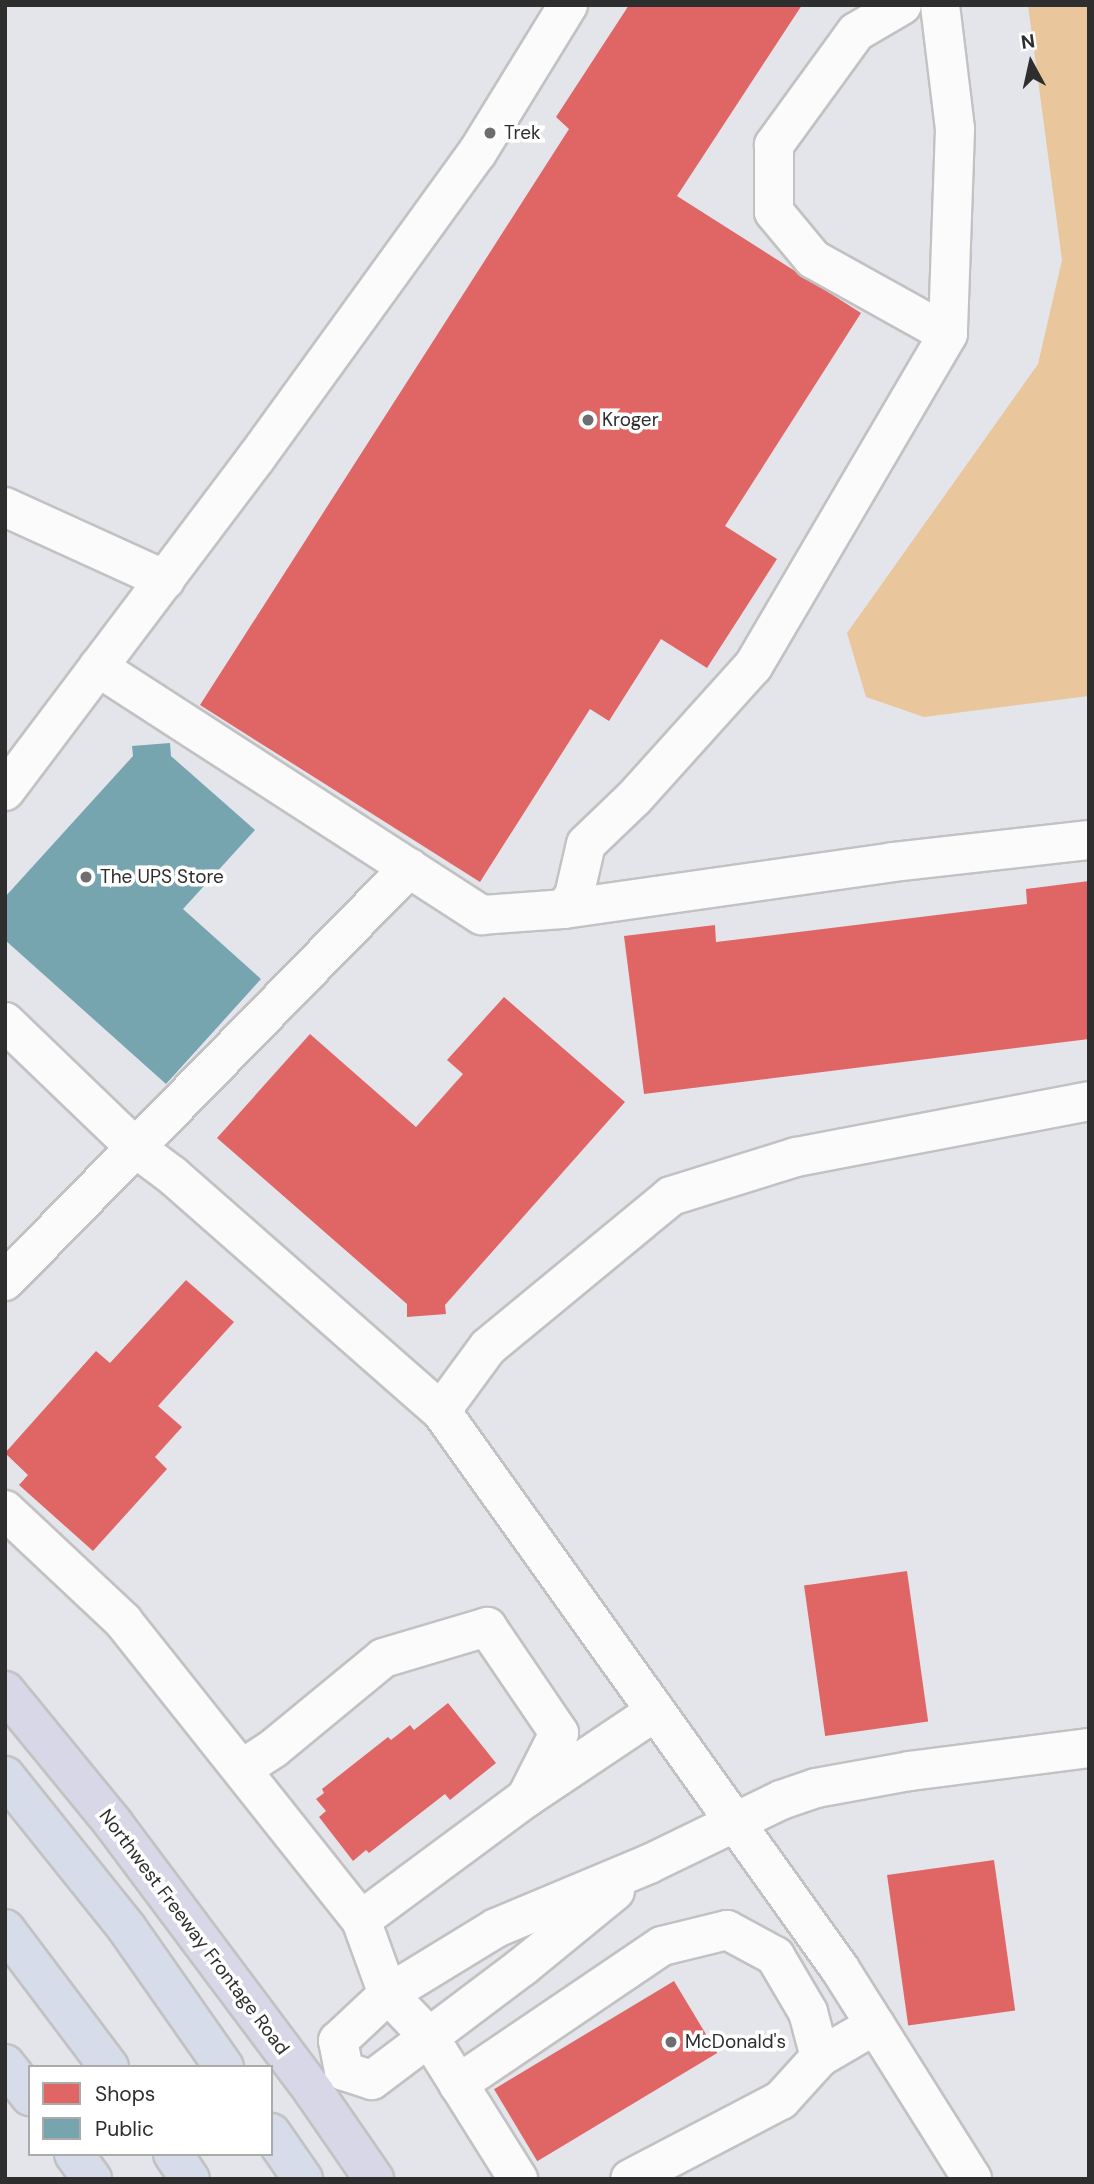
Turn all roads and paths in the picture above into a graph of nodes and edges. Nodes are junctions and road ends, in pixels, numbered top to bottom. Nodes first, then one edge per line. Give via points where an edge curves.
1 (569, 5) edge
2 (902, 5) edge
3 (940, 5) edge
4 (948, 334) junction
5 (5, 506) edge
6 (164, 580) junction
7 (99, 667) junction
8 (5, 791) edge
9 (1089, 840) edge
10 (408, 868) junction
11 (564, 909) junction
12 (5, 1022) edge
13 (1089, 1101) edge
14 (137, 1149) junction
15 (5, 1281) edge
16 (441, 1411) junction
17 (5, 1510) edge
18 (5, 1691) edge
19 (656, 1711) junction
20 (1089, 1748) edge
21 (242, 1769) junction
22 (5, 1776) edge
23 (526, 1798) junction
24 (735, 1823) junction
25 (649, 1864) junction
26 (361, 1920) junction
27 (5, 1929) edge
28 (388, 1994) junction
29 (875, 2025) junction
30 (429, 2038) junction
31 (820, 2057) junction
32 (5, 2064) edge
33 (107, 2065) edge
34 (223, 2065) edge
35 (329, 2081) junction
36 (458, 2084) junction
37 (28, 2093) edge
38 (273, 2136) edge
39 (75, 2156) edge
40 (174, 2156) edge
41 (92, 2179) edge
42 (190, 2179) edge
43 (303, 2179) edge
44 (374, 2179) edge
45 (518, 2179) edge
46 (630, 2179) edge
47 (972, 2179) edge

1 - 6 lane via 477,153
2 - 4 lane via 856,32 774,145 774,212 813,259
3 - 4 lane via 955,129
4 - 11 lane via 753,666 634,798 586,844 574,895
5 - 6 lane
6 - 7 lane
7 - 8 lane
7 - 10 lane
9 - 11 lane via 893,862
10 - 11 lane via 482,915
10 - 14 lane
12 - 14 lane
13 - 16 lane via 796,1157 671,1196 488,1347
14 - 15 lane
14 - 16 lane
16 - 19 lane
17 - 21 lane via 123,1621
18 - 35 main road, Northwest Freeway Frontage Road
19 - 23 lane
19 - 24 lane
20 - 24 lane via 816,1788
21 - 23 lane via 383,1658 487,1627 559,1733
21 - 26 lane
22 - 34 highway via 125,1927
23 - 26 lane
24 - 25 lane
24 - 29 lane
25 - 28 lane via 496,1928
25 - 30 lane
26 - 28 lane
27 - 33 highway
28 - 30 lane
28 - 35 lane via 338,2041
29 - 31 lane
29 - 47 lane
30 - 35 lane via 372,2080
30 - 36 lane
31 - 36 lane via 808,2012 775,1956 727,1930 662,1946
31 - 46 lane via 781,2100
32 - 37 highway
35 - 44 main road, Northwest Freeway Frontage Road
36 - 45 lane
38 - 43 highway
39 - 41 highway
40 - 42 highway

